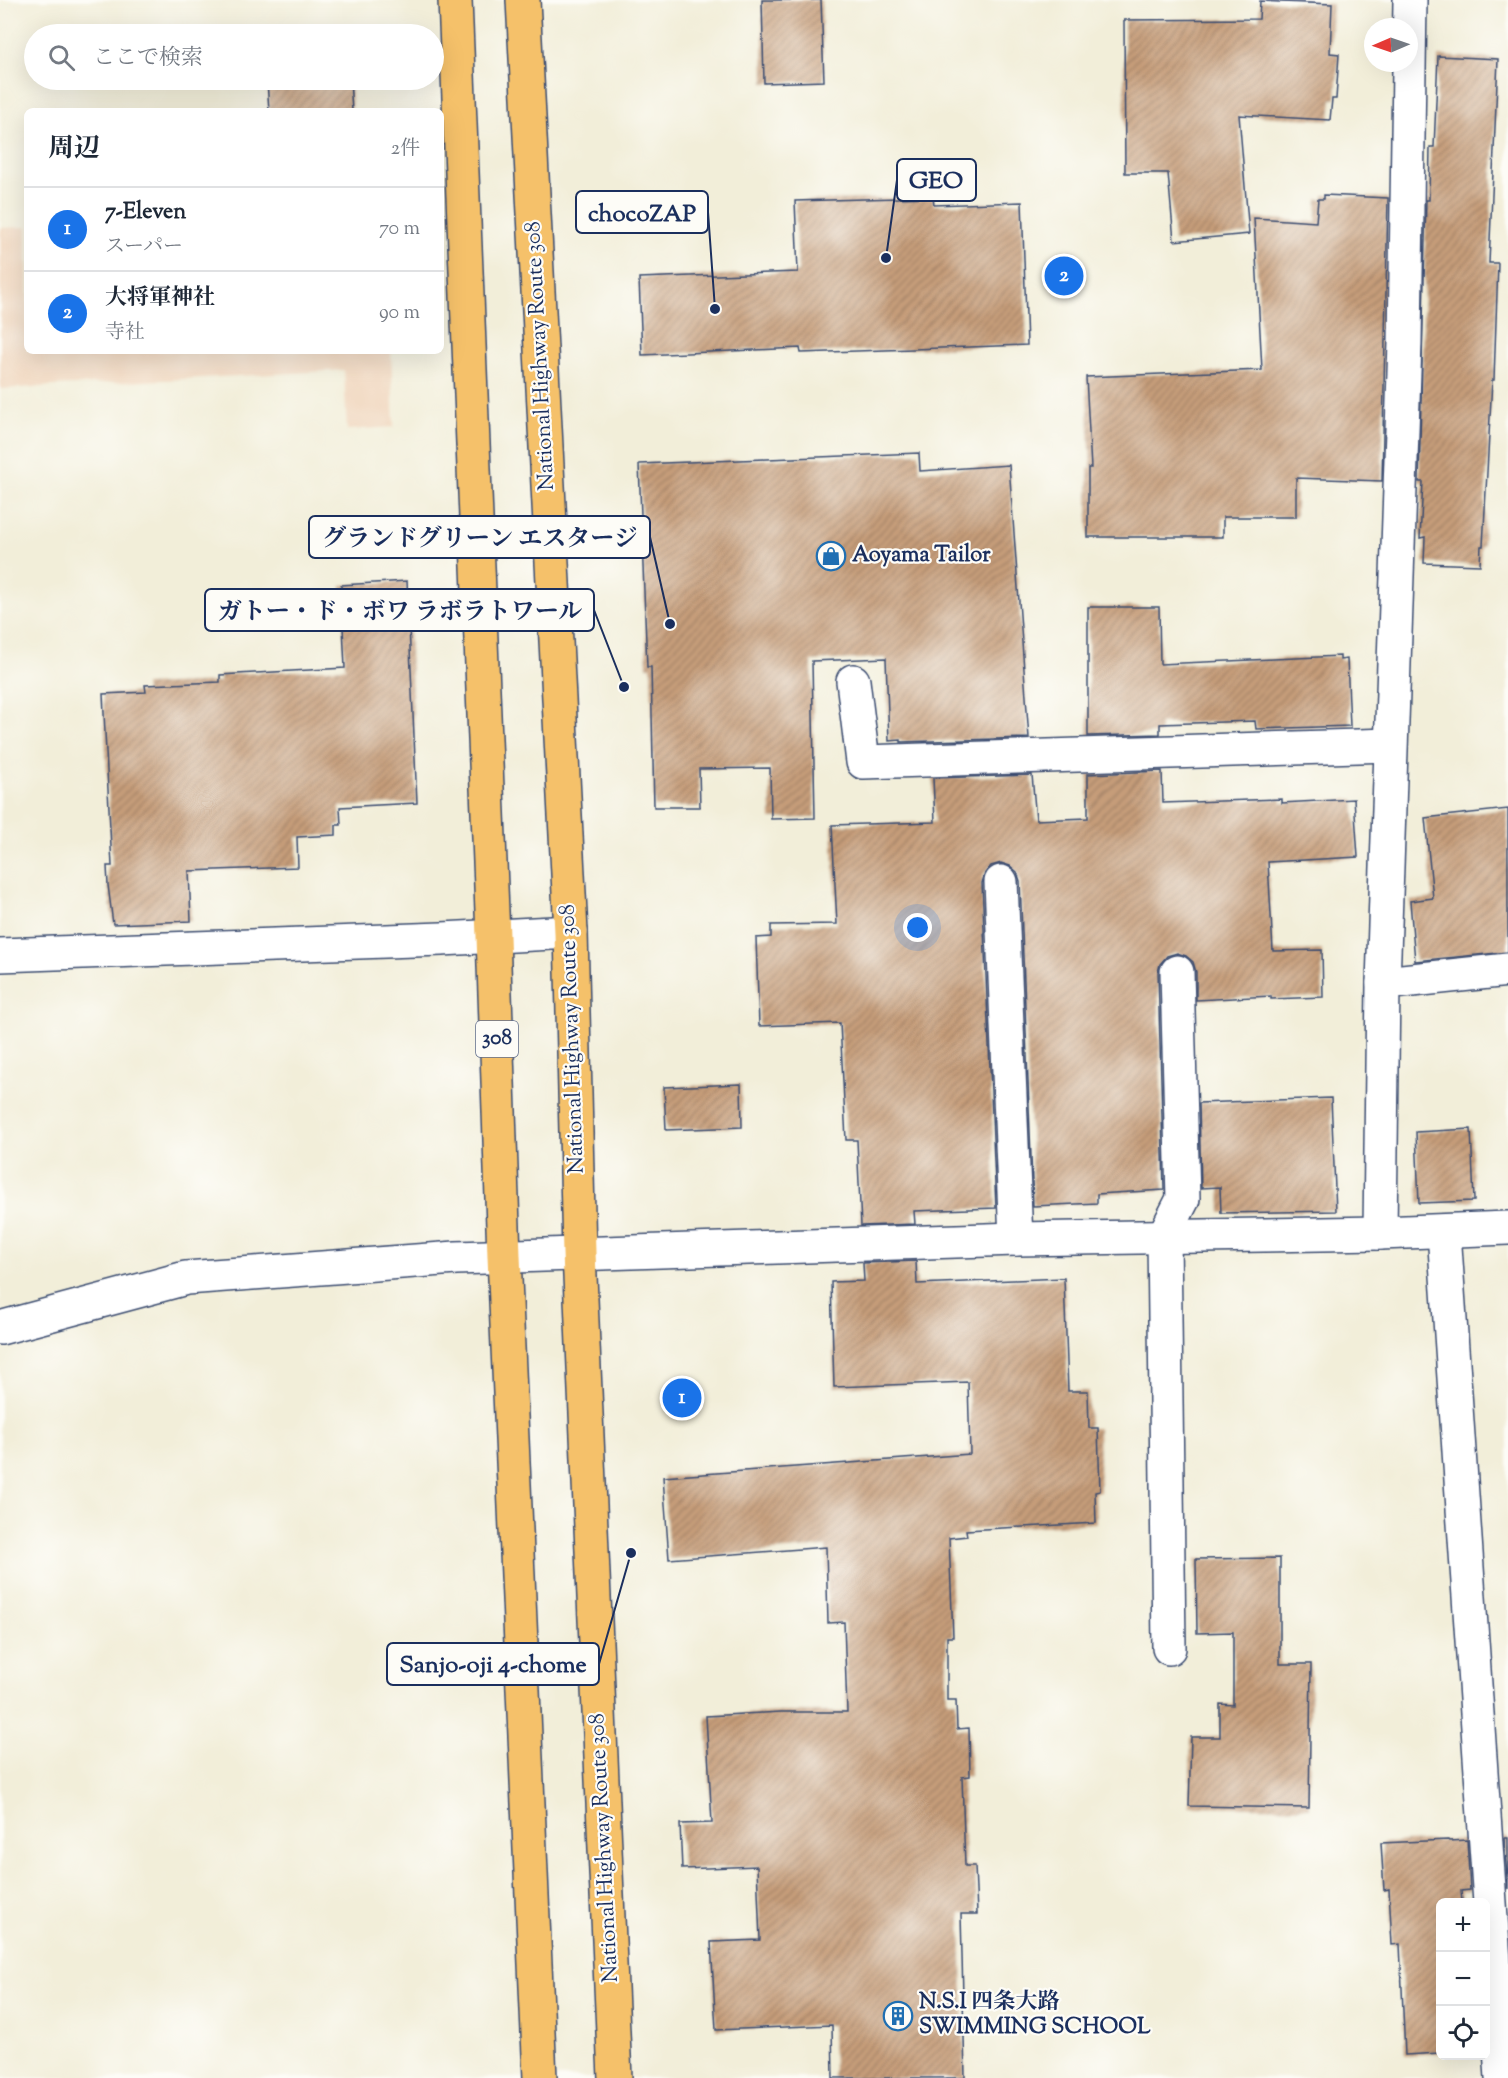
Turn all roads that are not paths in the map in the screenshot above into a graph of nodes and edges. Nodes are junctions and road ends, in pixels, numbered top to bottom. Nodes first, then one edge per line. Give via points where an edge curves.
1 (455, 0) edge
2 (523, 0) edge
3 (1410, 0) edge
4 (853, 681) dead end
5 (1390, 745) junction
6 (1001, 882) dead end
7 (571, 932) junction
8 (494, 936) junction
9 (0, 955) edge
10 (1508, 970) edge
11 (1177, 972) dead end
12 (1383, 983) junction
13 (1508, 1228) edge
14 (1444, 1232) junction
15 (1380, 1233) junction
16 (1164, 1236) junction
17 (1016, 1239) junction
18 (579, 1253) junction
19 (504, 1256) junction
20 (0, 1328) edge
21 (1169, 1648) dead end
22 (540, 2078) edge
23 (615, 2078) edge
24 (1502, 2078) edge

1 - 8 highway, 308
2 - 7 highway, National Highway Route 308
3 - 5 street via 1405,343
4 - 5 street via 863,762
5 - 12 street
6 - 17 street
7 - 8 street
7 - 18 highway, National Highway Route 308
8 - 9 street
8 - 19 highway, 308
10 - 12 street
11 - 16 street via 1183,1199
12 - 15 street
13 - 14 street
14 - 15 street
14 - 24 street
15 - 16 street
16 - 17 street
16 - 21 street
17 - 18 street
18 - 19 street
18 - 23 highway, National Highway Route 308
19 - 20 street via 186,1278
19 - 22 highway, 308

